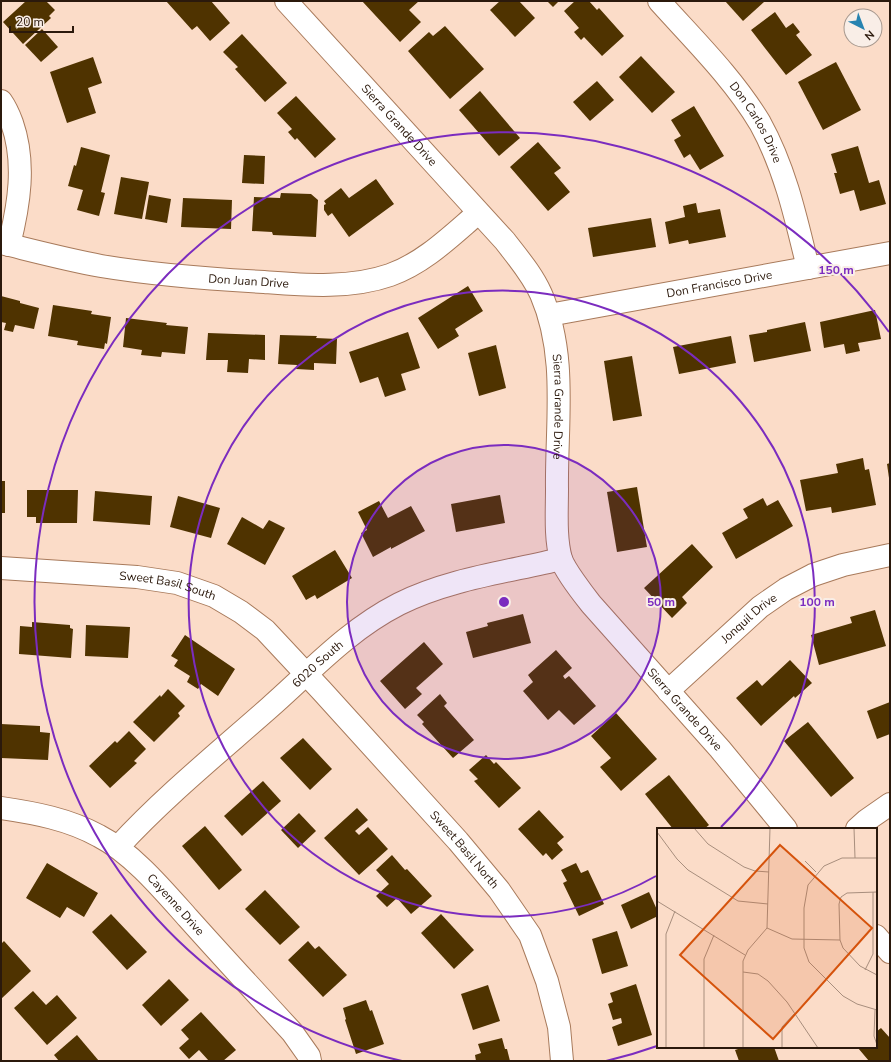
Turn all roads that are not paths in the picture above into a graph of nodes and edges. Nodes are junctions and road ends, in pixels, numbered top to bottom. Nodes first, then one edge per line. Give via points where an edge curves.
1 (286, 1) edge
2 (659, 1) edge
3 (1, 101) edge
4 (478, 213) junction
5 (5, 244) edge
6 (890, 253) edge
7 (808, 268) junction
8 (548, 315) junction
9 (890, 555) edge
10 (562, 559) junction
11 (1, 568) edge
12 (305, 673) junction
13 (668, 691) junction
14 (890, 804) edge
15 (1, 808) edge
16 (785, 828) edge
17 (858, 828) edge
18 (118, 847) junction
19 (877, 937) edge
20 (890, 952) edge
21 (310, 1061) edge
22 (562, 1061) edge

1 - 4 street, Sierra Grande Drive
2 - 7 street, Don Carlos Drive via 720,69 760,124 777,158 790,194
3 - 5 street via 6,107 17,139 21,176 14,225
4 - 5 street, Don Juan Drive via 418,262 389,275 357,283 272,283 148,272 100,266
4 - 8 street, Sierra Grande Drive via 505,241 529,272
6 - 7 street, Don Francisco Drive
7 - 8 street, Don Francisco Drive
8 - 10 street, Sierra Grande Drive via 556,350 559,388 558,532
9 - 13 street, Jonquil Drive via 843,565 813,575 786,590 760,607
10 - 12 street, 6020 South via 462,582 399,604 375,617
10 - 13 street, Sierra Grande Drive via 591,604
11 - 12 street, Sweet Basil South via 137,577 176,583 214,596 265,630
12 - 18 street, 6020 South via 147,816
12 - 22 street, Sweet Basil North via 458,841 499,890 530,934 549,988 559,1027
13 - 16 street, Sierra Grande Drive
14 - 17 street
15 - 18 street, Cayenne Drive via 60,819 100,836
18 - 21 street, Cayenne Drive via 152,880 292,1032
19 - 20 street

